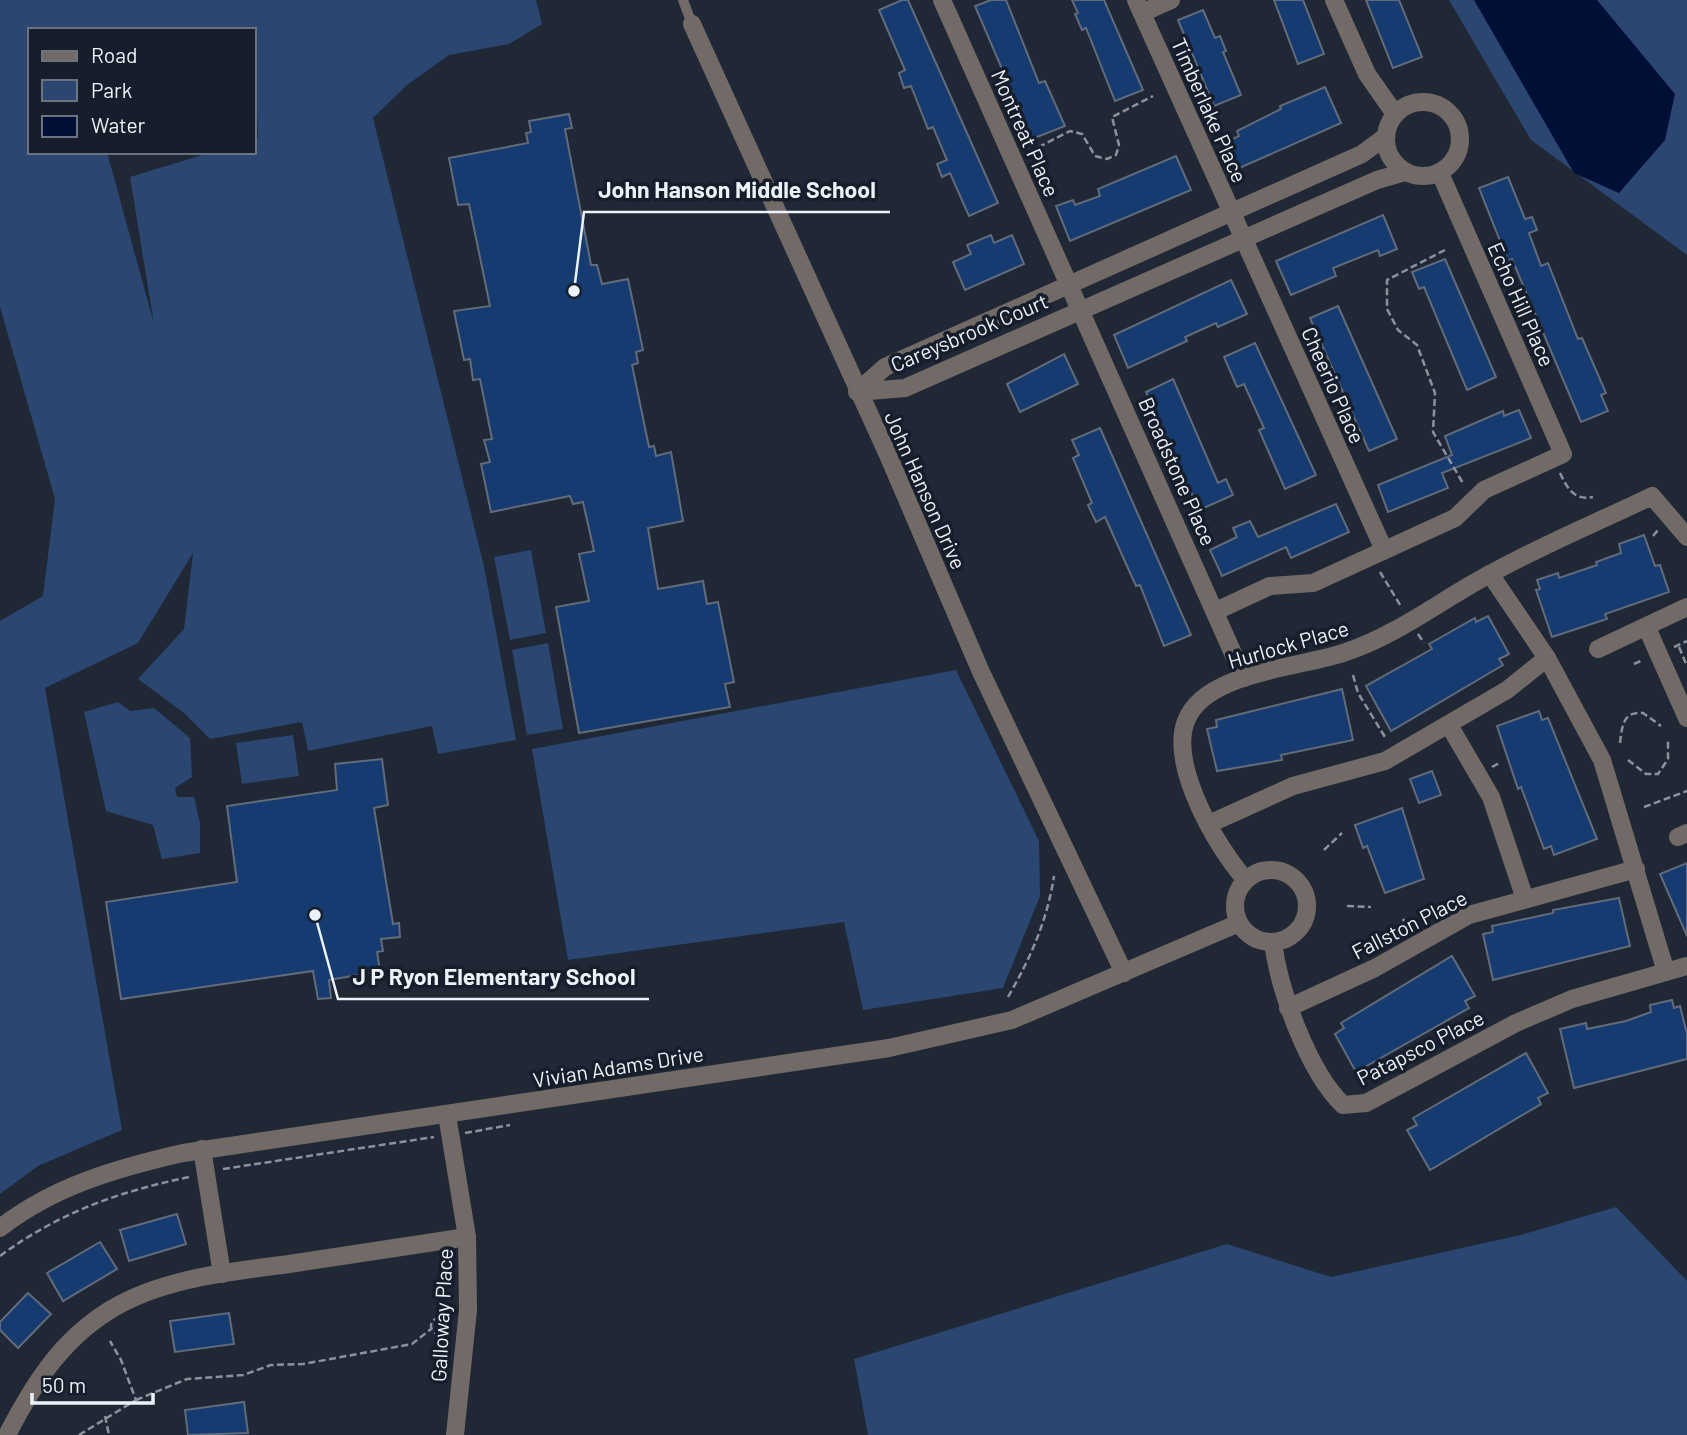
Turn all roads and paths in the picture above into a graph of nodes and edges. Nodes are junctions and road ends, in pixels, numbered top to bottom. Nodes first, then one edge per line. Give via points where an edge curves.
1 (682, 0) edge
2 (942, 0) edge
3 (1171, 0) edge
4 (1334, 0) edge
5 (1139, 6) edge
6 (692, 24) joint
7 (1153, 96) dead end
8 (1395, 114) junction
9 (1385, 137) junction
10 (1013, 159) junction
11 (1405, 172) junction
12 (1440, 173) junction
13 (1231, 211) junction
14 (1243, 238) junction
15 (1445, 250) dead end
16 (1069, 284) junction
17 (1081, 310) junction
18 (857, 392) junction
19 (1561, 462) junction
20 (1467, 491) dead end
21 (1593, 497) dead end
22 (1687, 537) edge
23 (1378, 553) junction
24 (1490, 574) junction
25 (1687, 607) edge
26 (1216, 611) junction
27 (1410, 622) junction
28 (1647, 628) junction
29 (1687, 641) edge
30 (1424, 643) dead end
31 (1678, 646) junction
32 (1671, 648) dead end
33 (1598, 649) dead end
34 (1547, 658) junction
35 (1646, 659) dead end
36 (1634, 664) dead end
37 (1687, 666) edge
38 (1353, 675) dead end
39 (1244, 678) junction
40 (1687, 718) edge
41 (1449, 725) junction
42 (1661, 726) dead end
43 (1385, 737) dead end
44 (1668, 741) dead end
45 (1620, 743) dead end
46 (1628, 760) dead end
47 (1687, 791) edge
48 (1644, 807) dead end
49 (1209, 824) junction
50 (1342, 833) dead end
51 (1324, 850) dead end
52 (1636, 869) junction
53 (1054, 876) dead end
54 (1245, 879) junction
55 (1525, 899) junction
56 (1347, 906) dead end
57 (1371, 907) dead end
58 (1239, 923) junction
59 (1273, 942) junction
60 (1687, 966) edge
61 (1124, 972) junction
62 (1666, 972) junction
63 (1007, 997) dead end
64 (1289, 1008) junction
65 (447, 1115) junction
66 (510, 1125) dead end
67 (450, 1135) junction
68 (202, 1149) junction
69 (206, 1172) junction
70 (0, 1228) edge
71 (467, 1237) junction
72 (0, 1255) edge
73 (222, 1273) junction
74 (455, 1302) dead end
75 (439, 1317) junction
76 (431, 1329) junction
77 (110, 1341) dead end
78 (136, 1400) junction
79 (105, 1416) junction
80 (7, 1435) edge
81 (79, 1435) edge
82 (109, 1435) edge
83 (455, 1435) edge

1 - 6 lane
2 - 10 street, Montreat Place
3 - 5 street
4 - 8 street via 1367,74
5 - 13 street, Timberlake Place
6 - 18 street, John Hanson Drive
7 - 10 path via 1112,117 1119,145 1116,155 1107,159 1094,156 1082,134 1070,131
8 - 9 street
8 - 12 street via 1405,106 1426,103 1447,111 1455,120 1460,146 1455,159
9 - 11 street via 1389,155
9 - 13 street, Careysbrook Court via 1362,153
10 - 16 street, Montreat Place
11 - 12 street via 1417,176
11 - 14 street, Careysbrook Court
12 - 19 street, Echo Hill Place
13 - 14 street, Timberlake Place
13 - 16 street, Careysbrook Court
14 - 17 street, Careysbrook Court
14 - 23 street, Cheerio Place
15 - 20 path via 1387,280 1387,309 1398,330 1417,345 1435,393 1433,432
16 - 17 street, Broadstone Place
16 - 18 street, Careysbrook Court via 885,367
17 - 18 street, Careysbrook Court via 905,388
17 - 26 street, Broadstone Place
18 - 61 street, John Hanson Drive via 981,672
19 - 21 path via 1572,493
19 - 23 street via 1485,490 1455,518
22 - 24 street, Hurlock Place via 1652,496
23 - 26 street via 1313,583 1270,586
23 - 27 path
24 - 27 street, Hurlock Place
24 - 34 street
25 - 28 street
26 - 39 street, Broadstone Place
27 - 30 path
27 - 39 street, Hurlock Place via 1343,653
28 - 33 street
28 - 40 street
29 - 31 path
31 - 32 path
31 - 37 path
34 - 41 street via 1507,690
34 - 52 street via 1602,760
35 - 36 path
38 - 43 path via 1358,693
39 - 49 street, Hurlock Place via 1205,695 1186,721 1182,750 1188,779
41 - 49 street via 1385,761 1293,786
41 - 55 street via 1496,809
42 - 45 path via 1643,713 1631,714 1623,722
44 - 46 path via 1666,765 1658,774 1646,774
47 - 48 path
49 - 54 street, Hurlock Place via 1226,858
50 - 51 path
52 - 55 street, Fallston Place
52 - 62 street
53 - 63 path via 1039,938
54 - 58 street via 1235,900
54 - 59 street via 1261,870 1278,870 1289,874 1304,890 1303,923 1291,937
55 - 64 street, Fallston Place via 1469,915 1375,968
56 - 57 path
58 - 59 street via 1253,938
58 - 61 street, Vivian Adams Drive
59 - 64 street, Patapsco Place via 1278,978
60 - 62 street, Patapsco Place
61 - 65 street, Vivian Adams Drive via 1012,1020 890,1048
62 - 64 street, Patapsco Place via 1572,999 1366,1103 1343,1105 1330,1093
65 - 67 street, Galloway Place
65 - 68 street, Vivian Adams Drive
66 - 67 path
67 - 69 path
67 - 71 street, Galloway Place
68 - 69 street
68 - 70 street, Vivian Adams Drive via 80,1182
69 - 72 path via 108,1196
69 - 73 street
71 - 73 street
71 - 83 street, Galloway Place via 468,1310
73 - 80 street via 168,1286 111,1310 69,1343 35,1381
74 - 75 path
75 - 76 path via 432,1321
75 - 76 path via 447,1324 445,1331 438,1334
76 - 78 path via 412,1344 303,1364 271,1365 243,1375 187,1379
77 - 78 path
78 - 79 path
79 - 81 path
79 - 82 path

